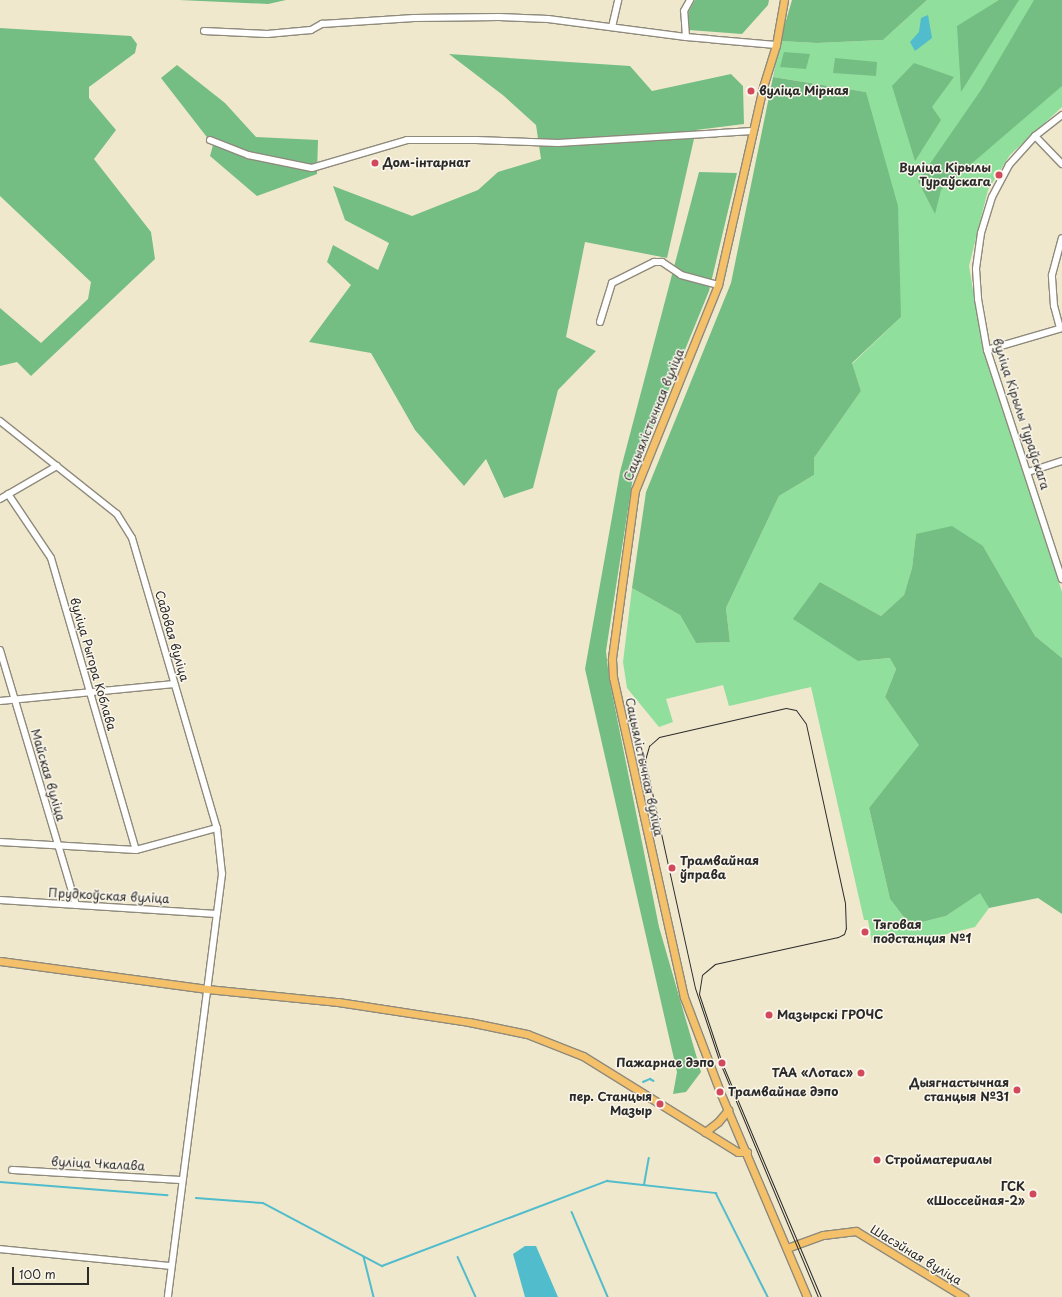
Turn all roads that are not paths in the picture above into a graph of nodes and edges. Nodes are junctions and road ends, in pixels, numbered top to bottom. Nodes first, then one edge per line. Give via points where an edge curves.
1 (618, 0) edge
2 (690, 0) edge
3 (784, 0) edge
4 (612, 27) junction
5 (204, 31) dead end
6 (686, 37) junction
7 (776, 45) junction
8 (1062, 115) edge
9 (753, 131) junction
10 (1035, 136) junction
11 (210, 140) dead end
12 (1062, 164) edge
13 (1062, 238) edge
14 (718, 285) junction
15 (600, 322) dead end
16 (1061, 328) edge
17 (987, 350) junction
18 (0, 421) edge
19 (1062, 461) edge
20 (57, 466) junction
21 (1028, 472) junction
22 (8, 494) junction
23 (0, 499) edge
24 (1062, 579) edge
25 (0, 650) edge
26 (174, 684) junction
27 (90, 692) junction
28 (14, 699) junction
29 (0, 701) edge
30 (217, 828) junction
31 (0, 842) edge
32 (57, 846) junction
33 (136, 850) junction
34 (0, 900) edge
35 (76, 905) junction
36 (217, 914) junction
37 (2, 962) edge
38 (207, 989) junction
39 (728, 1110) junction
40 (705, 1132) junction
41 (747, 1152) junction
42 (12, 1170) dead end
43 (182, 1180) junction
44 (787, 1248) junction
45 (0, 1249) edge
46 (171, 1266) junction
47 (168, 1297) edge
48 (807, 1297) edge
49 (964, 1297) edge

1 - 4 street
2 - 6 street via 684,11
3 - 7 main road, Сацыялістычная вуліца
4 - 5 street via 548,19 414,18 322,24 311,30 267,34
4 - 6 street
6 - 7 street
7 - 9 main road, Сацыялістычная вуліца
8 - 10 street, вуліца Кірылы Тураўскага
9 - 11 street via 558,143 407,140 312,168 248,154
9 - 14 main road, Сацыялістычная вуліца
10 - 12 street
10 - 17 street, вуліца Кірылы Тураўскага via 1009,165 992,197 982,233 976,269 978,299
13 - 16 street via 1052,275 1054,306
14 - 15 street via 681,275 662,262 654,262 612,283
14 - 39 main road, Сацыялістычная вуліца via 638,480 614,630 612,659 613,677 681,987
16 - 17 street
17 - 21 street, вуліца Кірылы Тураўскага
18 - 20 street, Садовая вуліца
19 - 21 street
20 - 22 street
20 - 26 street, Садовая вуліца via 117,514 132,538
21 - 24 street, вуліца Кірылы Тураўскага
22 - 23 street
22 - 27 street, вуліца Рыгора Коблава via 51,558
25 - 28 street, Майская вуліца
26 - 27 street
26 - 30 street, Садовая вуліца
27 - 28 street
27 - 33 street, вуліца Рыгора Коблава
28 - 29 street
28 - 32 street, Майская вуліца
30 - 33 street
30 - 36 street, Садовая вуліца via 222,874
31 - 32 street
32 - 33 street
32 - 35 street, Майская вуліца
34 - 35 street, Прудкоўская вуліца
35 - 36 street, Прудкоўская вуліца
36 - 38 street, Садовая вуліца
37 - 38 main road
38 - 40 main road via 338,1002 469,1022 527,1034 583,1056
38 - 43 street, Садовая вуліца
39 - 40 main road
39 - 41 main road, Сацыялістычная вуліца
40 - 41 main road via 738,1152
41 - 44 main road, Сацыялістычная вуліца
42 - 43 street, вуліца Чкалава
43 - 46 street, Садовая вуліца
44 - 48 main road, Сацыялістычная вуліца
44 - 49 main road, Шасэйная вуліца via 829,1234 856,1231
45 - 46 street
46 - 47 street, Садовая вуліца

